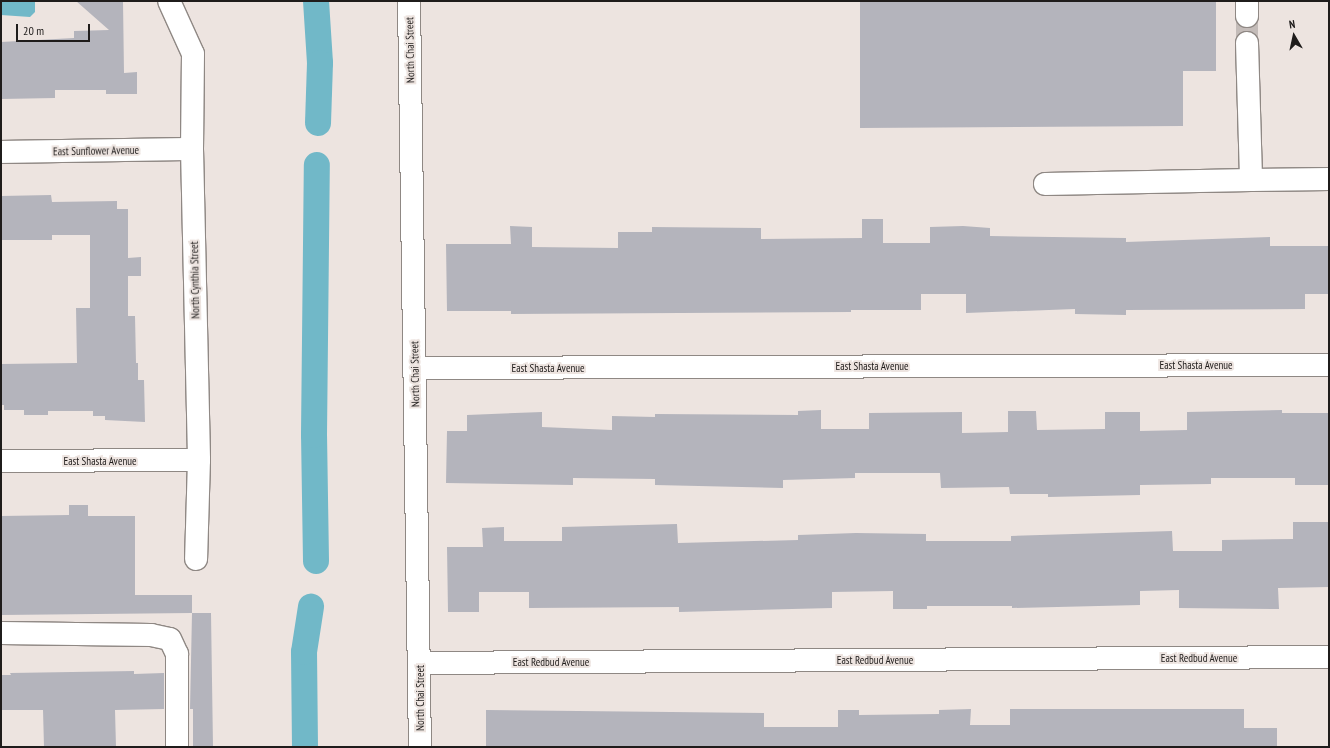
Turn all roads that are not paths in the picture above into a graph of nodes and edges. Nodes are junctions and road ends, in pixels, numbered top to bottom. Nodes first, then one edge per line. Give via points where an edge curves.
1 (409, 1) edge
2 (170, 4) edge
3 (1248, 43) tunnel mouth
4 (192, 149) junction
5 (1, 152) edge
6 (1329, 179) edge
7 (1251, 180) junction
8 (1045, 184) dead end
9 (1329, 365) edge
10 (415, 368) junction
11 (199, 460) junction
12 (1, 462) edge
13 (196, 559) dead end
14 (1, 633) edge
15 (1329, 657) edge
16 (420, 663) junction
17 (177, 747) edge
18 (420, 747) edge

1 - 10 street, North Chai Street
2 - 4 street, North Cynthia Street via 193,54
3 - 7 street
4 - 5 street, East Sunflower Avenue
4 - 11 street, North Cynthia Street
6 - 7 street
7 - 8 street
9 - 10 street, East Shasta Avenue
10 - 16 street, North Chai Street
11 - 12 street, East Shasta Avenue
11 - 13 street, North Cynthia Street
14 - 17 street via 151,635 170,639 177,654
15 - 16 street, East Redbud Avenue
16 - 18 street, North Chai Street

